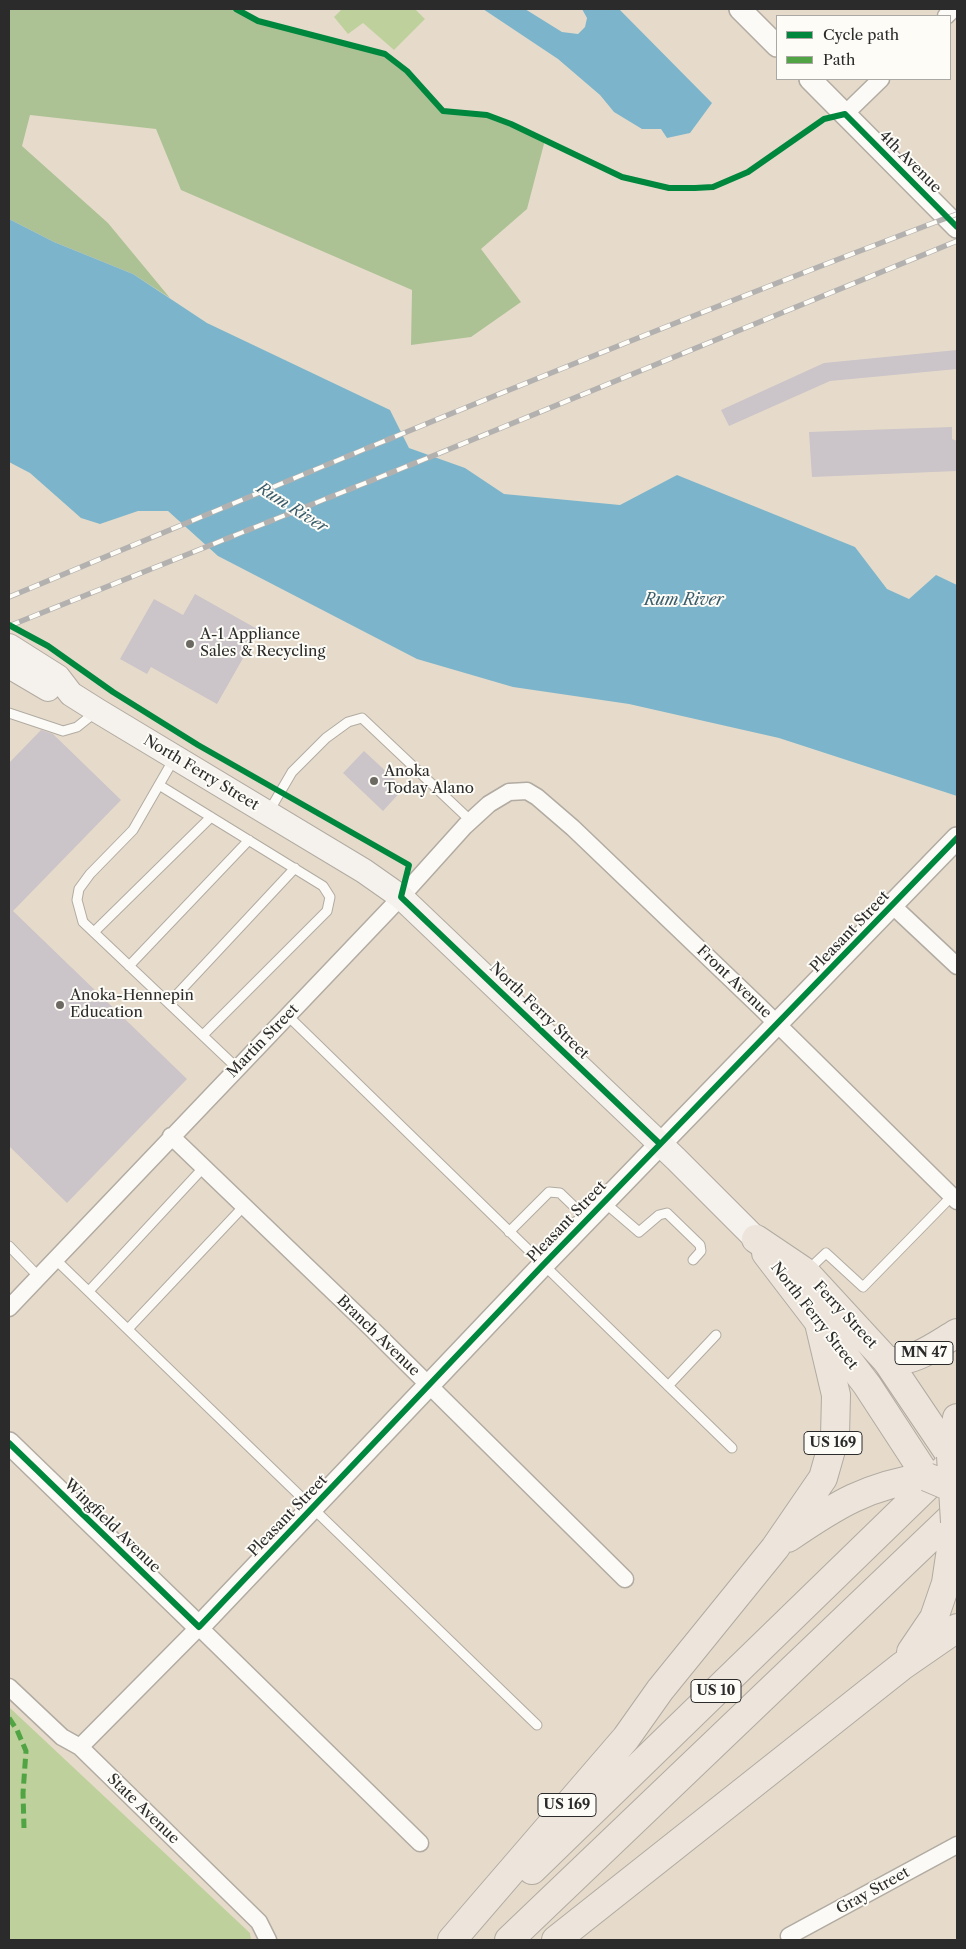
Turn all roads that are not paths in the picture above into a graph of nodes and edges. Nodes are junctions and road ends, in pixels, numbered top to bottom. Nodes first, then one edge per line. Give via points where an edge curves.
1 (740, 9) edge
2 (776, 45) edge
3 (811, 80) edge
4 (881, 80) edge
5 (845, 114) junction
6 (957, 227) edge
7 (9, 646) edge
8 (9, 666) edge
9 (71, 694) junction
10 (98, 711) junction
11 (9, 713) edge
12 (175, 757) junction
13 (159, 785) junction
14 (526, 791) joint
15 (268, 814) junction
16 (211, 818) junction
17 (471, 821) junction
18 (957, 838) edge
19 (249, 840) junction
20 (295, 868) junction
21 (402, 897) junction
22 (893, 906) junction
23 (94, 932) junction
24 (129, 966) junction
25 (957, 966) edge
26 (169, 1003) junction
27 (287, 1015) junction
28 (778, 1024) junction
29 (202, 1035) junction
30 (237, 1068) junction
31 (171, 1136) junction
32 (660, 1144) junction
33 (204, 1167) junction
34 (955, 1198) edge
35 (604, 1202) junction
36 (244, 1206) junction
37 (588, 1219) junction
38 (510, 1232) junction
39 (756, 1240) junction
40 (9, 1246) edge
41 (55, 1259) junction
42 (693, 1260) dead end
43 (543, 1265) junction
44 (806, 1272) junction
45 (39, 1276) junction
46 (89, 1291) junction
47 (9, 1308) edge
48 (819, 1323) junction
49 (128, 1329) junction
50 (957, 1333) edge
51 (716, 1335) dead end
52 (887, 1361) junction
53 (668, 1386) junction
54 (430, 1387) junction
55 (957, 1418) edge
56 (9, 1443) edge
57 (732, 1448) dead end
58 (954, 1457) edge
59 (927, 1477) junction
60 (314, 1506) junction
61 (956, 1507) edge
62 (775, 1548) junction
63 (625, 1579) dead end
64 (199, 1627) junction
65 (957, 1628) edge
66 (902, 1666) junction
67 (9, 1687) edge
68 (537, 1725) dead end
69 (80, 1747) junction
70 (420, 1843) dead end
71 (957, 1845) edge
72 (472, 1920) junction
73 (790, 1938) edge
74 (268, 1940) edge
75 (452, 1940) edge
76 (509, 1940) edge
77 (556, 1940) edge

1 - 2 street
3 - 5 street, 4th Avenue
4 - 5 street
5 - 6 street, 4th Avenue
7 - 9 main road, North Ferry Street via 58,677
8 - 9 main road, North Ferry Street via 48,690
9 - 10 main road, North Ferry Street
10 - 11 lane via 77,727 62,731
10 - 12 main road, North Ferry Street
12 - 13 lane
12 - 15 main road, North Ferry Street
13 - 16 lane
13 - 23 lane via 133,830 79,889 78,909 83,922
14 - 17 street, Martin Street via 509,792 489,804
14 - 28 street, Front Avenue via 573,828
15 - 17 lane via 292,772 326,738 348,722 362,718
15 - 21 main road, North Ferry Street
16 - 19 lane
16 - 23 lane
17 - 21 street, Martin Street
18 - 22 street, Pleasant Street
19 - 20 lane
19 - 24 lane
20 - 26 lane
20 - 29 lane via 323,886 330,897 327,911
21 - 27 street, Martin Street
21 - 32 main road, North Ferry Street
22 - 25 street
22 - 28 street, Pleasant Street
23 - 24 lane
24 - 26 lane
26 - 29 lane
27 - 30 street, Martin Street
27 - 38 lane
28 - 32 street, Pleasant Street
28 - 34 street, Front Avenue
29 - 30 lane
30 - 31 street, Martin Street
31 - 33 street, Branch Avenue
31 - 41 street, Martin Street
32 - 35 street, Pleasant Street
32 - 39 main road, North Ferry Street
33 - 36 street, Branch Avenue
33 - 46 lane
34 - 44 lane via 863,1287 826,1253
35 - 37 street, Pleasant Street
35 - 42 lane via 639,1232 659,1215 667,1213 700,1245 701,1251
36 - 49 lane
36 - 54 street, Branch Avenue
37 - 38 lane via 554,1191 549,1192
37 - 43 street, Pleasant Street
38 - 43 lane
39 - 44 highway, Ferry Street
39 - 48 highway, North Ferry Street / US 169
40 - 45 lane
41 - 45 street, Martin Street
41 - 46 lane
43 - 53 lane
43 - 54 street, Pleasant Street
44 - 52 highway, Ferry Street
45 - 47 street, Martin Street
46 - 49 lane
48 - 59 highway, North Ferry Street / US 169 via 867,1385
48 - 62 highway, US 169 via 836,1395 835,1436 823,1478
49 - 60 lane
50 - 52 highway, MN 47 via 914,1358
51 - 53 lane
52 - 58 highway, Ferry Street
53 - 57 lane
54 - 60 street, Pleasant Street
54 - 63 street, Branch Avenue
55 - 58 highway
56 - 64 street, Wingfield Avenue
58 - 61 highway, bridge
58 - 72 highway, US 10 via 487,1914
59 - 61 highway, bridge
59 - 62 highway via 860,1493
60 - 64 street, Pleasant Street
60 - 68 lane
61 - 66 highway via 946,1583 934,1618
61 - 76 highway, US 10
62 - 72 highway, US 169 via 660,1690 626,1738 480,1905
64 - 69 street, Pleasant Street
64 - 70 street, Wingfield Avenue
65 - 66 highway
66 - 77 highway
67 - 69 street, State Avenue via 62,1737
69 - 74 street, State Avenue via 259,1922
71 - 73 street, Gray Street
72 - 75 highway, US 10

